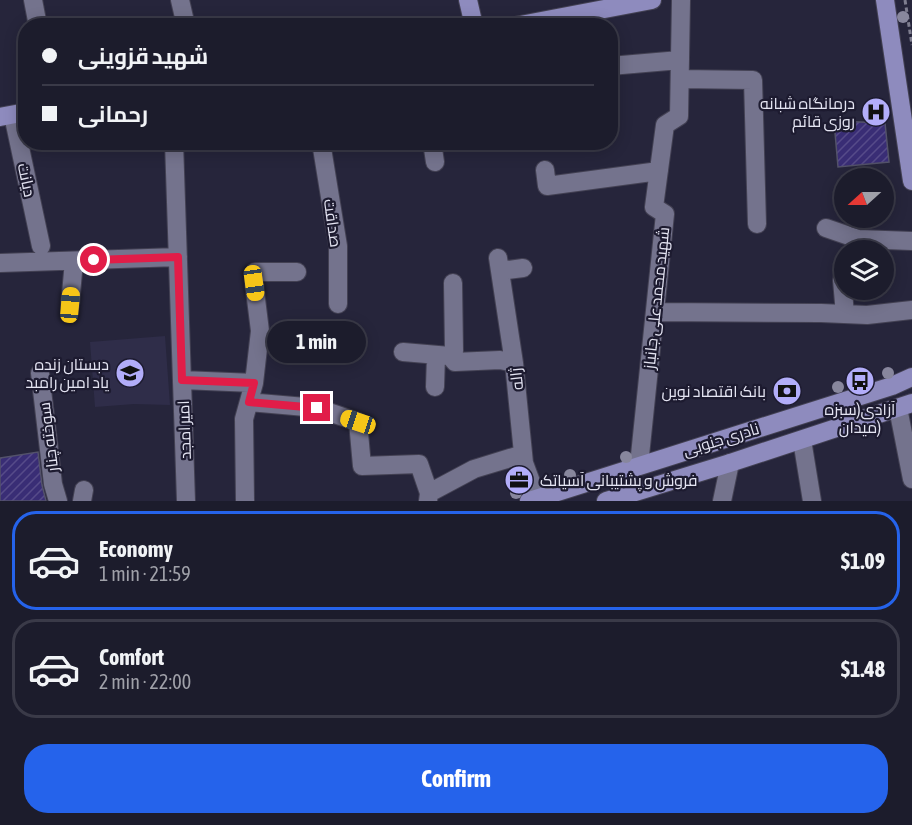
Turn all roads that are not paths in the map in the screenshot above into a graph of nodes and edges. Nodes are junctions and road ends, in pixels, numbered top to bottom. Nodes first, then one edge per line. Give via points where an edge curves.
1 (33, 0) edge
2 (180, 0) edge
3 (468, 0) edge
4 (652, 0) edge
5 (681, 0) edge
6 (885, 0) edge
7 (628, 2) edge
8 (36, 18) edge
9 (184, 18) edge
10 (472, 18) edge
11 (554, 18) edge
12 (680, 60) junction
13 (618, 65) edge
14 (680, 79) junction
15 (13, 115) edge
16 (18, 138) edge
17 (20, 150) edge
18 (174, 150) edge
19 (322, 150) edge
20 (433, 150) edge
21 (435, 162) dead end
22 (545, 170) dead end
23 (659, 171) junction
24 (912, 181) edge
25 (757, 225) dead end
26 (826, 228) dead end
27 (912, 241) edge
28 (41, 246) dead end
29 (178, 257) junction
30 (74, 261) junction
31 (0, 263) edge
32 (523, 268) dead end
33 (297, 272) dead end
34 (453, 283) dead end
35 (844, 300) edge
36 (338, 304) dead end
37 (70, 305) dead end
38 (912, 310) edge
39 (655, 312) junction
40 (845, 314) junction
41 (403, 352) dead end
42 (443, 355) junction
43 (514, 363) junction
44 (40, 373) dead end
45 (912, 377) edge
46 (182, 380) junction
47 (254, 383) junction
48 (435, 387) dead end
49 (249, 402) junction
50 (905, 406) edge
51 (802, 440) junction
52 (523, 454) junction
53 (730, 464) junction
54 (639, 465) junction
55 (912, 479) edge
56 (429, 497) edge
57 (533, 500) edge
58 (58, 501) edge
59 (186, 501) edge
60 (245, 501) edge
61 (606, 501) edge
62 (722, 501) edge
63 (812, 501) edge

1 - 8 street
2 - 9 street
3 - 10 main road
4 - 7 main road
5 - 12 street, شهید محمد علی جانباز
6 - 24 main road
7 - 11 main road
12 - 13 street
12 - 14 street, شهید محمد علی جانباز
14 - 23 street, شهید محمد علی جانباز via 679,116 665,125
14 - 25 street via 753,80
15 - 16 street, دیانت
17 - 28 street, دیانت
18 - 29 street, امیر امجد
19 - 36 street, صداقت via 338,246
20 - 21 street
22 - 23 street via 547,186
23 - 39 street, شهید محمد علی جانباز via 654,207 665,214
26 - 27 street via 858,239
29 - 30 street
29 - 46 street, امیر امجد
30 - 31 street
30 - 37 street
32 - 43 street, ژاله via 499,265
33 - 47 street via 255,272 261,331
34 - 42 street via 454,351
35 - 40 street
38 - 40 street
39 - 40 street
39 - 54 street, شهید محمد علی جانباز
41 - 42 street
42 - 43 street via 455,362
42 - 48 street
43 - 52 street, ژاله
44 - 58 street, سوخته چنار
45 - 54 main road, نادری جنوبی
46 - 47 street
46 - 59 street, امیر امجد
47 - 49 street
49 - 56 street via 317,408 358,422 362,466 419,464
49 - 60 street via 244,419
50 - 51 main road, نادری جنوبی
50 - 55 street
51 - 53 main road, نادری جنوبی
51 - 63 street
52 - 56 street via 474,469
52 - 57 street, ژاله
53 - 61 main road, نادری جنوبی
53 - 62 street
54 - 57 main road, نادری جنوبی

